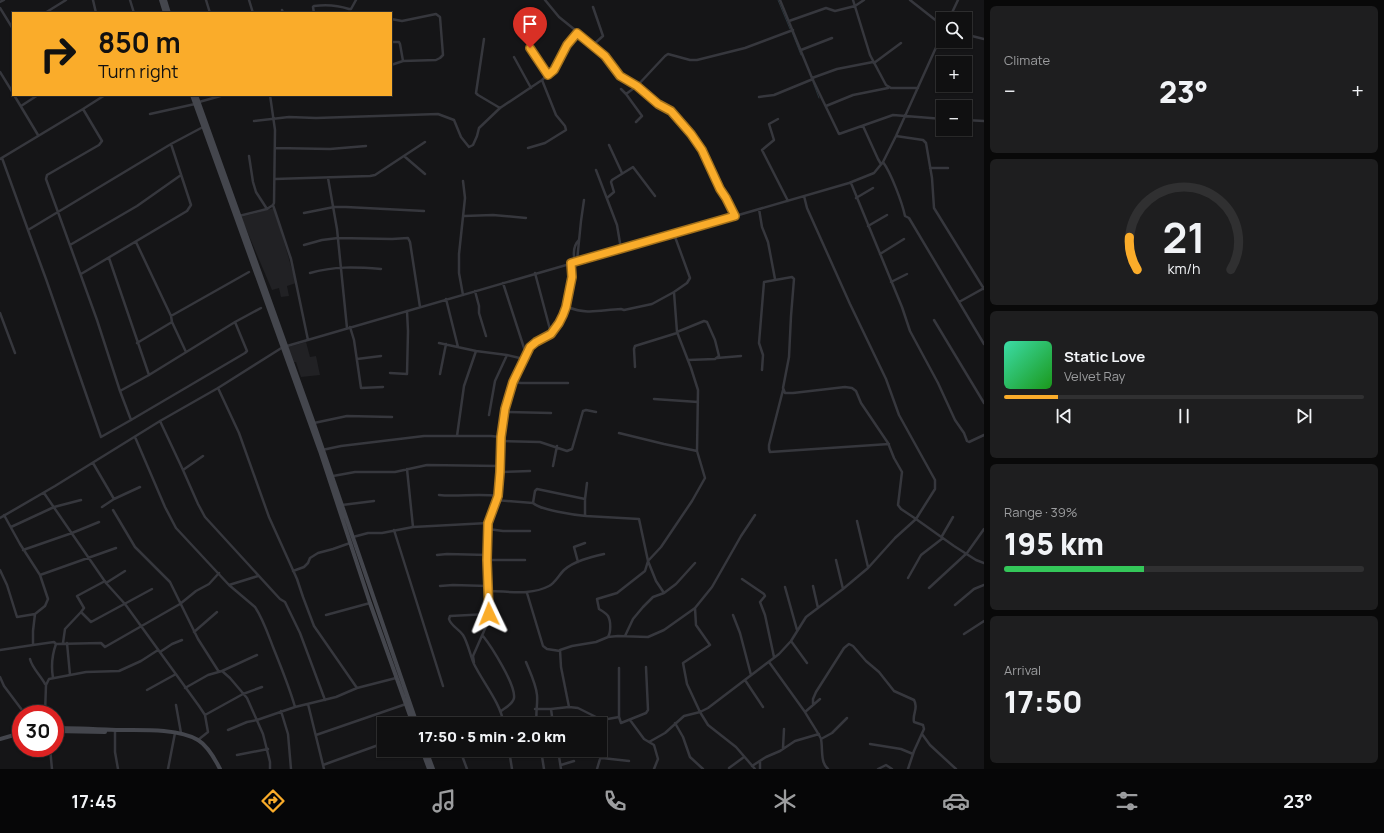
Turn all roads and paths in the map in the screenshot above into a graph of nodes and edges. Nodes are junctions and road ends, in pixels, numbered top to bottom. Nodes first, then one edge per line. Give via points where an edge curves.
1 (4, 0) edge
2 (66, 0) edge
3 (93, 0) edge
4 (130, 0) edge
5 (162, 0) edge
6 (165, 0) edge
7 (206, 0) edge
8 (249, 0) edge
9 (356, 0) edge
10 (544, 0) edge
11 (780, 0) edge
12 (853, 0) edge
13 (864, 0) edge
14 (910, 0) edge
15 (958, 0) edge
16 (0, 2) edge
17 (855, 6) junction
18 (594, 7) dead end
19 (0, 8) edge
20 (47, 12) edge
21 (96, 12) edge
22 (134, 12) edge
23 (165, 12) edge
24 (169, 12) edge
25 (210, 12) edge
26 (253, 12) edge
27 (314, 12) edge
28 (952, 12) edge
29 (392, 19) edge
30 (936, 20) edge
31 (789, 21) junction
32 (12, 27) edge
33 (793, 30) junction
34 (577, 33) junction
35 (972, 36) edge
36 (832, 38) dead end
37 (984, 39) edge
38 (484, 40) dead end
39 (392, 42) edge
40 (901, 43) dead end
41 (593, 45) junction
42 (530, 48) dead end
43 (936, 48) edge
44 (801, 50) junction
45 (514, 57) dead end
46 (403, 61) junction
47 (873, 63) junction
48 (392, 65) edge
49 (0, 72) edge
50 (548, 75) junction
51 (813, 78) junction
52 (542, 80) junction
53 (637, 86) junction
54 (531, 88) junction
55 (888, 88) junction
56 (918, 88) junction
57 (621, 89) dead end
58 (12, 91) edge
59 (626, 94) junction
60 (15, 96) edge
61 (36, 96) edge
62 (103, 96) edge
63 (193, 96) edge
64 (196, 96) edge
65 (221, 96) edge
66 (270, 96) edge
67 (759, 97) dead end
68 (197, 103) junction
69 (20, 106) junction
70 (826, 106) junction
71 (83, 108) junction
72 (500, 108) junction
73 (150, 114) dead end
74 (905, 116) junction
75 (274, 118) junction
76 (936, 118) edge
77 (778, 119) dead end
78 (972, 120) edge
79 (254, 121) dead end
80 (984, 121) edge
81 (636, 122) dead end
82 (863, 126) junction
83 (203, 127) junction
84 (38, 135) junction
85 (896, 136) junction
86 (425, 142) dead end
87 (171, 144) junction
88 (609, 145) dead end
89 (366, 146) dead end
90 (275, 148) junction
91 (528, 148) dead end
92 (248, 156) dead end
93 (404, 156) junction
94 (1, 158) edge
95 (882, 163) junction
96 (930, 168) junction
97 (948, 168) dead end
98 (596, 170) dead end
99 (622, 173) junction
100 (425, 174) dead end
101 (181, 175) junction
102 (328, 178) junction
103 (275, 179) junction
104 (463, 180) dead end
105 (850, 183) junction
106 (873, 188) dead end
107 (655, 196) dead end
108 (804, 196) junction
109 (607, 198) junction
110 (856, 198) junction
111 (584, 200) dead end
112 (788, 201) junction
113 (273, 205) junction
114 (334, 207) junction
115 (267, 209) junction
116 (759, 209) junction
117 (424, 211) dead end
118 (58, 212) junction
119 (304, 213) dead end
120 (887, 215) dead end
121 (239, 216) junction
122 (464, 216) junction
123 (735, 216) junction
124 (526, 218) dead end
125 (868, 226) junction
126 (28, 230) junction
127 (674, 234) junction
128 (338, 238) junction
129 (904, 239) dead end
130 (136, 242) junction
131 (304, 244) dead end
132 (70, 245) junction
133 (621, 249) junction
134 (880, 254) junction
135 (109, 258) junction
136 (574, 262) junction
137 (340, 268) junction
138 (381, 269) dead end
139 (249, 272) dead end
140 (310, 273) dead end
141 (535, 273) junction
142 (81, 274) junction
143 (907, 274) dead end
144 (775, 279) junction
145 (503, 282) junction
146 (891, 282) junction
147 (984, 288) edge
148 (475, 291) junction
149 (674, 292) junction
150 (463, 295) junction
151 (446, 299) junction
152 (959, 302) junction
153 (420, 307) junction
154 (566, 307) junction
155 (261, 308) dead end
156 (407, 311) junction
157 (0, 313) edge
158 (171, 316) junction
159 (934, 320) dead end
160 (172, 322) junction
161 (235, 322) junction
162 (349, 328) junction
163 (677, 332) junction
164 (551, 334) junction
165 (486, 336) dead end
166 (308, 340) junction
167 (137, 343) junction
168 (439, 343) dead end
169 (446, 344) junction
170 (984, 344) edge
171 (458, 346) junction
172 (285, 347) junction
173 (476, 351) junction
174 (186, 352) junction
175 (15, 353) dead end
176 (507, 355) junction
177 (526, 355) junction
178 (381, 356) dead end
179 (741, 356) dead end
180 (717, 358) junction
181 (357, 359) junction
182 (524, 359) junction
183 (688, 360) junction
184 (635, 367) dead end
185 (762, 370) dead end
186 (390, 374) dead end
187 (440, 374) dead end
188 (148, 375) junction
189 (513, 382) junction
190 (568, 383) dead end
191 (382, 387) dead end
192 (218, 388) junction
193 (783, 390) junction
194 (120, 391) junction
195 (654, 399) dead end
196 (698, 402) junction
197 (984, 403) edge
198 (504, 412) junction
199 (596, 412) dead end
200 (551, 413) dead end
201 (489, 414) dead end
202 (392, 417) dead end
203 (131, 420) junction
204 (160, 422) junction
205 (314, 423) junction
206 (619, 433) dead end
207 (984, 435) edge
208 (457, 436) junction
209 (135, 437) junction
210 (501, 437) junction
211 (501, 441) junction
212 (889, 444) junction
213 (557, 446) junction
214 (321, 450) junction
215 (697, 451) junction
216 (203, 456) dead end
217 (93, 463) junction
218 (500, 466) junction
219 (554, 466) dead end
220 (407, 468) junction
221 (183, 470) junction
222 (530, 471) dead end
223 (500, 472) junction
224 (332, 476) junction
225 (587, 483) dead end
226 (140, 486) dead end
227 (44, 493) junction
228 (439, 495) dead end
229 (498, 496) junction
230 (114, 499) junction
231 (585, 499) junction
232 (81, 500) dead end
233 (496, 500) junction
234 (374, 502) dead end
235 (532, 503) junction
236 (342, 506) junction
237 (102, 507) dead end
238 (54, 508) junction
239 (113, 510) dead end
240 (756, 514) dead end
241 (4, 515) junction
242 (586, 516) junction
243 (953, 517) dead end
244 (0, 518) edge
245 (916, 519) junction
246 (858, 521) dead end
247 (99, 522) dead end
248 (488, 523) junction
249 (11, 527) junction
250 (413, 527) junction
251 (488, 529) junction
252 (984, 529) edge
253 (394, 530) junction
254 (530, 531) dead end
255 (72, 534) junction
256 (353, 537) junction
257 (942, 537) junction
258 (350, 543) junction
259 (585, 543) dead end
260 (116, 548) dead end
261 (24, 550) junction
262 (604, 554) dead end
263 (967, 554) junction
264 (437, 555) dead end
265 (488, 555) junction
266 (89, 558) junction
267 (487, 560) junction
268 (525, 560) dead end
269 (836, 560) dead end
270 (648, 561) junction
271 (578, 562) junction
272 (695, 562) dead end
273 (984, 563) edge
274 (868, 568) junction
275 (0, 570) edge
276 (125, 571) dead end
277 (294, 571) junction
278 (219, 573) junction
279 (40, 575) junction
280 (258, 576) junction
281 (908, 578) dead end
282 (742, 579) dead end
283 (105, 582) junction
284 (230, 585) junction
285 (984, 585) edge
286 (440, 586) dead end
287 (488, 586) junction
288 (813, 586) dead end
289 (785, 587) dead end
290 (930, 588) dead end
291 (152, 589) dead end
292 (844, 589) junction
293 (488, 591) junction
294 (527, 593) junction
295 (664, 593) junction
296 (370, 603) junction
297 (125, 604) junction
298 (180, 604) junction
299 (955, 605) dead end
300 (695, 608) junction
301 (818, 608) junction
302 (81, 612) junction
303 (217, 612) dead end
304 (35, 614) junction
305 (489, 614) junction
306 (326, 615) dead end
307 (733, 615) dead end
308 (984, 621) edge
309 (142, 627) junction
310 (797, 630) junction
311 (194, 632) junction
312 (964, 634) dead end
313 (482, 636) junction
314 (625, 636) junction
315 (608, 637) junction
316 (182, 640) dead end
317 (791, 641) junction
318 (63, 643) junction
319 (67, 643) junction
320 (56, 644) junction
321 (33, 645) junction
322 (0, 650) edge
323 (159, 651) junction
324 (560, 651) junction
325 (257, 655) dead end
326 (774, 657) junction
327 (30, 659) dead end
328 (526, 662) dead end
329 (769, 662) junction
330 (474, 663) junction
331 (807, 663) dead end
332 (646, 667) dead end
333 (619, 668) dead end
334 (220, 672) junction
335 (176, 674) junction
336 (70, 675) junction
337 (750, 675) junction
338 (397, 677) junction
339 (0, 678) edge
340 (53, 678) junction
341 (745, 680) junction
342 (46, 684) junction
343 (443, 686) dead end
344 (262, 687) dead end
345 (185, 688) junction
346 (357, 688) junction
347 (147, 690) dead end
348 (243, 694) junction
349 (820, 698) dead end
350 (325, 700) junction
351 (308, 704) junction
352 (406, 704) junction
353 (18, 705) edge
354 (45, 705) edge
355 (176, 705) dead end
356 (813, 705) junction
357 (763, 706) dead end
358 (295, 707) junction
359 (569, 707) junction
360 (535, 709) junction
361 (551, 710) junction
362 (281, 711) junction
363 (501, 711) junction
364 (700, 712) junction
365 (805, 712) junction
366 (205, 716) junction
367 (411, 717) edge
368 (415, 717) edge
369 (502, 717) edge
370 (536, 717) edge
371 (552, 717) edge
372 (619, 717) junction
373 (847, 718) dead end
374 (257, 720) junction
375 (630, 720) junction
376 (675, 723) junction
377 (64, 728) edge
378 (784, 729) dead end
379 (115, 730) junction
380 (228, 730) dead end
381 (64, 731) edge
382 (175, 732) junction
383 (181, 733) junction
384 (819, 734) junction
385 (922, 734) junction
386 (316, 735) junction
387 (12, 737) edge
388 (821, 739) junction
389 (0, 740) edge
390 (198, 740) junction
391 (649, 742) junction
392 (870, 744) dead end
393 (377, 745) edge
394 (268, 749) junction
395 (784, 749) junction
396 (913, 754) junction
397 (237, 755) dead end
398 (51, 757) edge
399 (425, 757) edge
400 (429, 757) edge
401 (463, 757) edge
402 (510, 757) edge
403 (541, 757) edge
404 (559, 757) edge
405 (744, 757) junction
406 (574, 761) dead end
407 (629, 761) dead end
408 (760, 761) junction
409 (323, 765) junction
410 (561, 765) junction
411 (752, 766) junction
412 (217, 767) edge
413 (729, 768) dead end
414 (52, 769) edge
415 (118, 769) edge
416 (168, 769) edge
417 (220, 769) edge
418 (270, 769) edge
419 (291, 769) edge
420 (324, 769) edge
421 (429, 769) edge
422 (433, 769) edge
423 (467, 769) edge
424 (512, 769) edge
425 (544, 769) edge
426 (562, 769) edge
427 (597, 769) edge
428 (655, 769) edge
429 (703, 769) edge
430 (754, 769) edge
431 (760, 769) edge
432 (828, 769) edge
433 (878, 769) edge
434 (892, 769) edge
435 (908, 769) edge
436 (956, 769) edge

1 - 16 street
2 - 20 street
3 - 21 street
4 - 22 street
5 - 23 main road
6 - 24 main road
7 - 25 street
8 - 26 street
9 - 27 street via 351,9 326,4 314,6
10 - 34 street
11 - 31 street
12 - 17 street
13 - 17 street
14 - 30 street
15 - 28 street
17 - 31 street via 835,11 826,8
17 - 47 street
18 - 41 street via 603,36
19 - 32 street
29 - 46 street via 402,21 436,14 440,17 443,55 436,60
31 - 33 street
33 - 44 street
33 - 53 street via 745,48 697,60 668,54
34 - 41 street
34 - 50 street via 567,45 554,70
35 - 37 street
36 - 44 street
38 - 72 street via 476,93
39 - 46 street via 399,42
40 - 47 street
41 - 53 street via 620,76
42 - 50 street
43 - 56 street
44 - 51 street
45 - 54 street
46 - 48 street
47 - 51 street via 837,69
47 - 55 street
49 - 58 street
50 - 52 street
51 - 67 street via 774,95
51 - 70 street
52 - 54 street
52 - 91 street via 556,115 566,130 546,143
53 - 59 street
53 - 123 street via 658,104 671,111 691,134 702,150
54 - 72 street
55 - 56 street
55 - 70 street via 853,95
56 - 74 street
57 - 59 street
59 - 81 street via 642,116
60 - 69 street
61 - 69 street
62 - 71 street
63 - 68 main road
64 - 68 main road
65 - 68 street
66 - 75 street
68 - 73 street
68 - 83 main road
68 - 121 main road
69 - 84 street
70 - 82 street via 839,134
71 - 84 street
71 - 118 street via 102,141 47,175 46,179
72 - 75 street via 479,128 473,145 469,146 461,137 454,120 438,114
74 - 76 street
74 - 82 street via 893,115
74 - 85 street
75 - 79 street
75 - 90 street
77 - 112 street via 769,124 774,138 762,152
78 - 80 street
82 - 95 street
83 - 87 street
83 - 172 main road
84 - 94 street
85 - 95 street
85 - 96 street via 925,141
86 - 93 street
87 - 101 street
87 - 118 street
88 - 99 street
89 - 90 street
90 - 103 street
92 - 115 street via 256,192
93 - 100 street
93 - 102 street via 375,175
94 - 126 street
95 - 105 street via 871,176
95 - 152 street via 887,168 903,204 905,216 909,218
96 - 97 street
96 - 147 street via 934,208
98 - 109 street
99 - 107 street via 633,167
99 - 109 street via 612,180 614,192
101 - 130 street via 191,205 187,211
101 - 132 street via 137,206
102 - 103 street
102 - 114 street
103 - 113 street
104 - 122 street
105 - 108 street
105 - 110 street
106 - 110 street
108 - 112 street
108 - 245 street via 840,283 886,379 899,415 935,480 935,489
109 - 133 street via 617,225
110 - 125 street
111 - 136 street via 579,239 574,249
112 - 116 street
113 - 115 street
113 - 166 street via 291,259
114 - 117 street
114 - 119 street
114 - 128 street
115 - 121 street
116 - 123 street
116 - 144 street
118 - 126 street
118 - 132 street
120 - 125 street
121 - 172 main road
122 - 124 street
122 - 150 street via 459,254
123 - 127 street
125 - 134 street
126 - 203 street via 100,437
127 - 133 street
127 - 149 street via 690,278
128 - 131 street
128 - 137 street
128 - 153 street via 408,238
129 - 134 street
130 - 135 street
130 - 158 street
132 - 142 street
133 - 136 street
134 - 146 street
135 - 142 street
135 - 167 street
136 - 141 street
136 - 154 street
137 - 138 street
137 - 140 street via 325,268
137 - 162 street
139 - 158 street
141 - 145 street
141 - 164 street
142 - 194 street
143 - 146 street
144 - 185 street via 764,282 759,343 763,354
144 - 193 street via 791,276 794,279 789,357
145 - 148 street
145 - 177 street
146 - 207 street via 910,331 967,441
147 - 152 street
148 - 150 street
148 - 165 street
149 - 154 street via 652,304 624,310 586,312
149 - 163 street
150 - 151 street
151 - 153 street
151 - 171 street
152 - 170 street
153 - 156 street
154 - 164 street
155 - 161 street
156 - 162 street
156 - 186 street via 407,374
157 - 175 street
158 - 160 street
159 - 197 street
160 - 167 street
160 - 174 street
161 - 174 street
161 - 203 street via 247,351 245,353
162 - 166 street
162 - 181 street
163 - 180 street via 706,321 715,340 719,355
163 - 183 street
163 - 184 street via 635,346
164 - 177 street via 530,347
166 - 172 street
167 - 188 street
168 - 169 street
169 - 171 street
169 - 187 street
171 - 173 street
172 - 192 street
172 - 205 main road
172 - 214 main road
173 - 176 street
173 - 208 street via 464,386
174 - 188 street
176 - 182 street
176 - 201 street via 495,381
177 - 182 street
178 - 181 street
179 - 180 street
180 - 183 street
181 - 191 street via 361,388
182 - 189 street
183 - 196 street via 698,390
188 - 194 street
189 - 190 street
189 - 198 street
192 - 204 street
192 - 277 street via 240,433 269,517
193 - 212 street via 793,393 852,388
193 - 212 street via 769,445 770,452
194 - 203 street
195 - 196 street
196 - 215 street
198 - 200 street
198 - 210 street
199 - 213 street via 583,411 572,448 568,451
202 - 205 street via 347,416
204 - 209 street
204 - 221 street
205 - 214 main road
206 - 215 street
208 - 210 street
208 - 214 street via 424,436
209 - 217 street
209 - 278 street via 176,528
210 - 211 street
211 - 213 street via 540,442
211 - 218 street
212 - 245 street via 903,475 898,505
213 - 219 street
214 - 224 main road
214 - 258 main road
215 - 270 street via 705,478 661,547
216 - 221 street
217 - 227 street
217 - 230 street
218 - 220 street via 435,464
218 - 223 street
220 - 224 street via 395,472 355,472
220 - 250 street
221 - 280 street via 205,516
222 - 223 street
223 - 229 street
224 - 236 main road
225 - 231 street
226 - 230 street
227 - 238 street
227 - 241 street
228 - 229 street
229 - 233 street
230 - 237 street
231 - 235 street via 537,489
231 - 242 street
232 - 238 street
233 - 235 street
233 - 248 street
234 - 236 street
235 - 242 street via 543,509
236 - 256 main road
238 - 249 street
238 - 255 street
239 - 298 street via 135,547 170,582
240 - 300 street via 712,587
241 - 244 street
241 - 249 street
242 - 270 street via 638,519
243 - 257 street
245 - 257 street
245 - 274 street
246 - 274 street
247 - 255 street
248 - 250 street
248 - 251 street
249 - 261 street
250 - 253 street
251 - 254 street
251 - 265 street
252 - 263 street
253 - 256 street
253 - 343 street
255 - 261 street
255 - 266 street
256 - 368 main road
257 - 263 street
257 - 281 street via 921,555
258 - 277 street via 333,550 318,552 304,567
258 - 296 main road
259 - 271 street via 574,547
260 - 266 street
261 - 279 street
262 - 271 street
263 - 273 street
263 - 290 street
264 - 265 street
265 - 267 street
266 - 279 street
266 - 283 street
267 - 268 street
267 - 287 street
269 - 292 street
270 - 295 street
270 - 315 street via 645,571 617,593 597,599 599,609 609,618
271 - 294 street via 565,569 552,585
272 - 295 street via 676,584
274 - 292 street
275 - 304 street via 17,617
276 - 283 street
277 - 346 street via 314,626
278 - 284 street
278 - 298 street via 209,584
279 - 304 street via 48,599 45,606
280 - 284 street
280 - 350 street via 285,602 300,633
282 - 326 street via 765,596 760,602
283 - 297 street
283 - 302 street via 77,596 84,608
284 - 358 street via 258,611
285 - 299 street via 974,589
286 - 287 street
287 - 293 street
288 - 301 street
289 - 310 street
291 - 297 street
292 - 301 street
293 - 294 street
293 - 305 street
294 - 324 street via 543,646
295 - 314 street via 653,597 643,607 633,619
296 - 306 street
296 - 338 main road
297 - 302 street via 91,622
297 - 309 street
298 - 309 street
298 - 311 street
300 - 314 street via 664,630 648,637
300 - 364 street via 696,625 710,645 683,663 687,684
301 - 310 street via 806,617
302 - 318 street via 65,629
303 - 311 street
304 - 321 street
305 - 313 street
305 - 330 street via 449,618 464,637
307 - 337 street via 740,632
308 - 312 street
309 - 319 street via 105,647 102,643
309 - 323 street
310 - 317 street
311 - 334 street
313 - 330 street via 473,656
313 - 363 street via 506,673 514,692 512,702
314 - 315 street
315 - 324 street via 596,642 563,648
316 - 323 street
317 - 326 street
317 - 331 street
318 - 319 street
318 - 320 street
319 - 336 street
320 - 321 street via 54,642
320 - 340 street via 53,655
321 - 322 street
323 - 335 street
323 - 336 street via 119,671
324 - 359 street
325 - 334 street
326 - 329 street
327 - 342 street
328 - 360 street via 536,691
329 - 337 street
329 - 365 street
330 - 363 street
332 - 375 street via 648,710
333 - 372 street
334 - 345 street via 208,675
334 - 348 street via 230,678
335 - 345 street
335 - 347 street
336 - 340 street
337 - 341 street
338 - 346 street
338 - 352 main road
339 - 353 street
340 - 342 street
341 - 357 street
341 - 364 street
342 - 354 street
344 - 348 street
345 - 366 street
346 - 350 street
348 - 366 street
348 - 374 street
349 - 356 street
350 - 351 street
351 - 358 street
351 - 386 street
352 - 367 main road
352 - 386 street
355 - 383 street
356 - 365 street
356 - 385 street via 814,696 848,644 853,646 894,690 914,700 916,706 913,719 924,727
358 - 362 street
359 - 361 street
359 - 372 street via 578,708 602,720
360 - 361 street
360 - 370 street
361 - 371 street
362 - 374 street
362 - 419 street via 288,734
363 - 369 street
364 - 376 street via 684,716
364 - 405 street via 708,725 736,747
365 - 384 street
366 - 390 street via 208,732
372 - 375 street via 621,723
373 - 388 street via 832,733
374 - 380 street
374 - 394 street
375 - 391 street via 646,742
376 - 391 street via 665,733
376 - 429 street via 690,757
377 - 379 main road
378 - 395 street
379 - 381 main road
379 - 382 main road
379 - 415 street
382 - 383 main road
382 - 416 street
383 - 390 main road
384 - 388 street
384 - 395 street via 795,741
385 - 396 street
385 - 436 street
386 - 409 street
387 - 389 main road
388 - 432 street via 824,765
390 - 412 main road via 211,753
391 - 428 street via 654,745 658,755
392 - 396 street
393 - 409 street
394 - 397 street
394 - 418 street
395 - 408 street
396 - 435 street
398 - 414 street
399 - 421 main road
400 - 422 main road
401 - 423 street
402 - 424 street
403 - 425 street
404 - 410 street
405 - 411 street
405 - 413 street
406 - 410 street
407 - 427 street via 602,758
408 - 411 street
408 - 431 street
409 - 420 street
410 - 426 street
411 - 430 street
412 - 417 main road
433 - 434 street via 886,765

